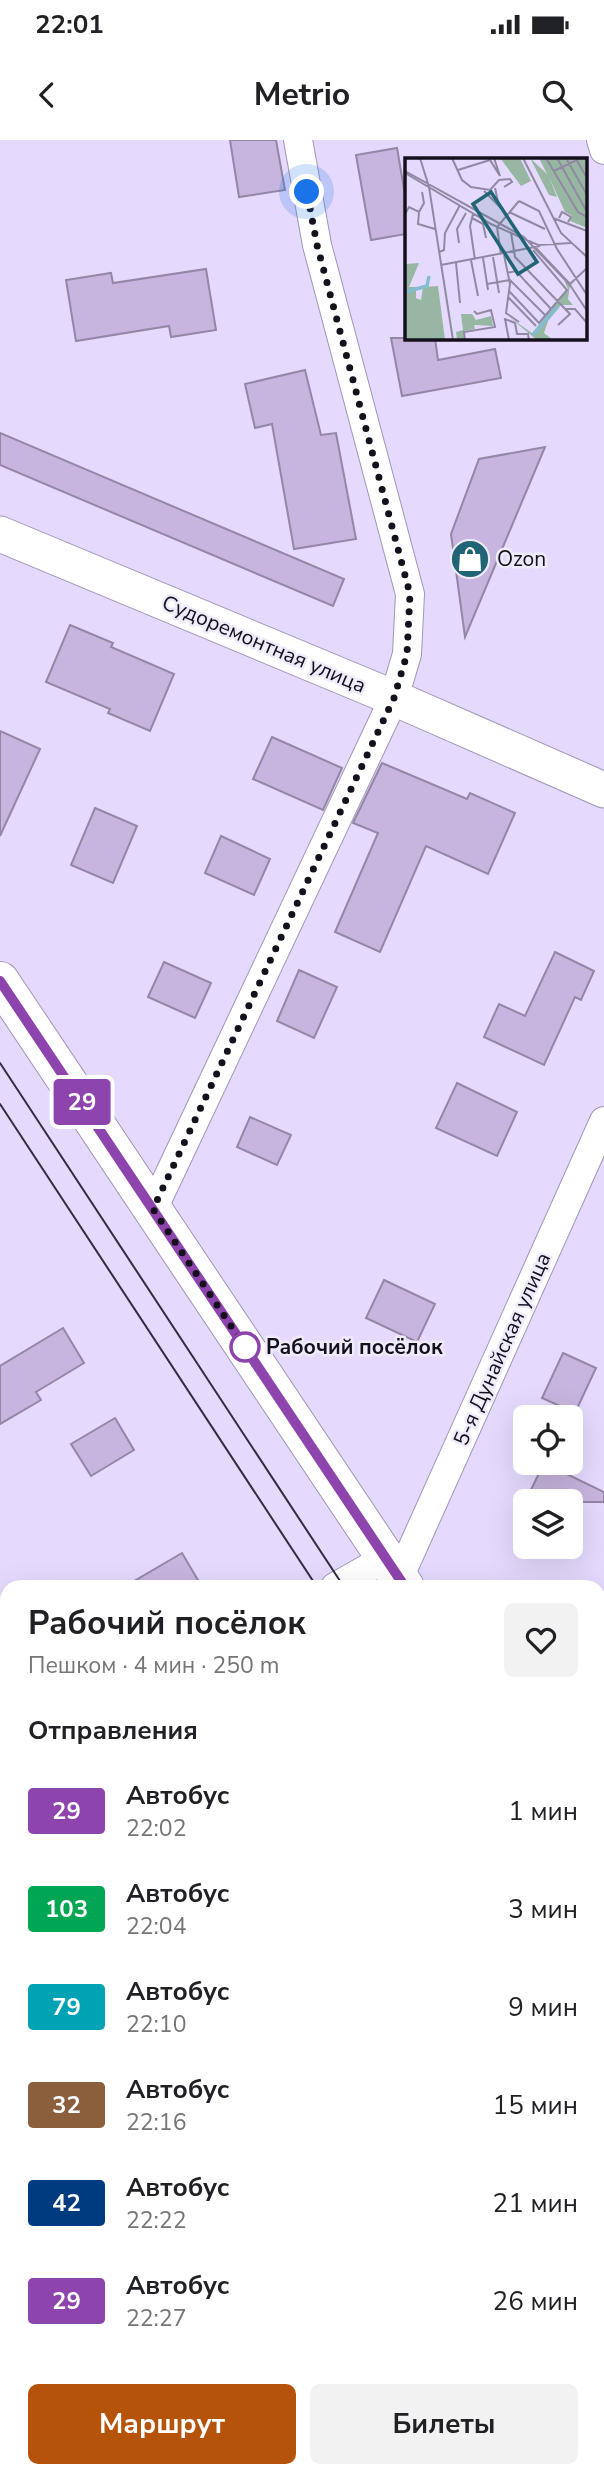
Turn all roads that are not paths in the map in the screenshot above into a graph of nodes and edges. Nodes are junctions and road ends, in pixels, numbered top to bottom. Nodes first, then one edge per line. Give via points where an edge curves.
1 (298, 140) edge
2 (601, 140) edge
3 (604, 150) edge
4 (0, 534) edge
5 (394, 698) junction
6 (604, 790) edge
7 (0, 981) edge
8 (604, 1121) edge
9 (153, 1209) junction
10 (397, 1574) edge
11 (368, 1580) edge

1 - 5 street via 317,245 410,594 407,654
2 - 3 street
4 - 5 street, Судоремонтная улица
5 - 6 street, Судоремонтная улица
5 - 9 street
7 - 9 main road
8 - 10 street, 5-я Дунайская улица
9 - 10 main road
10 - 11 street

